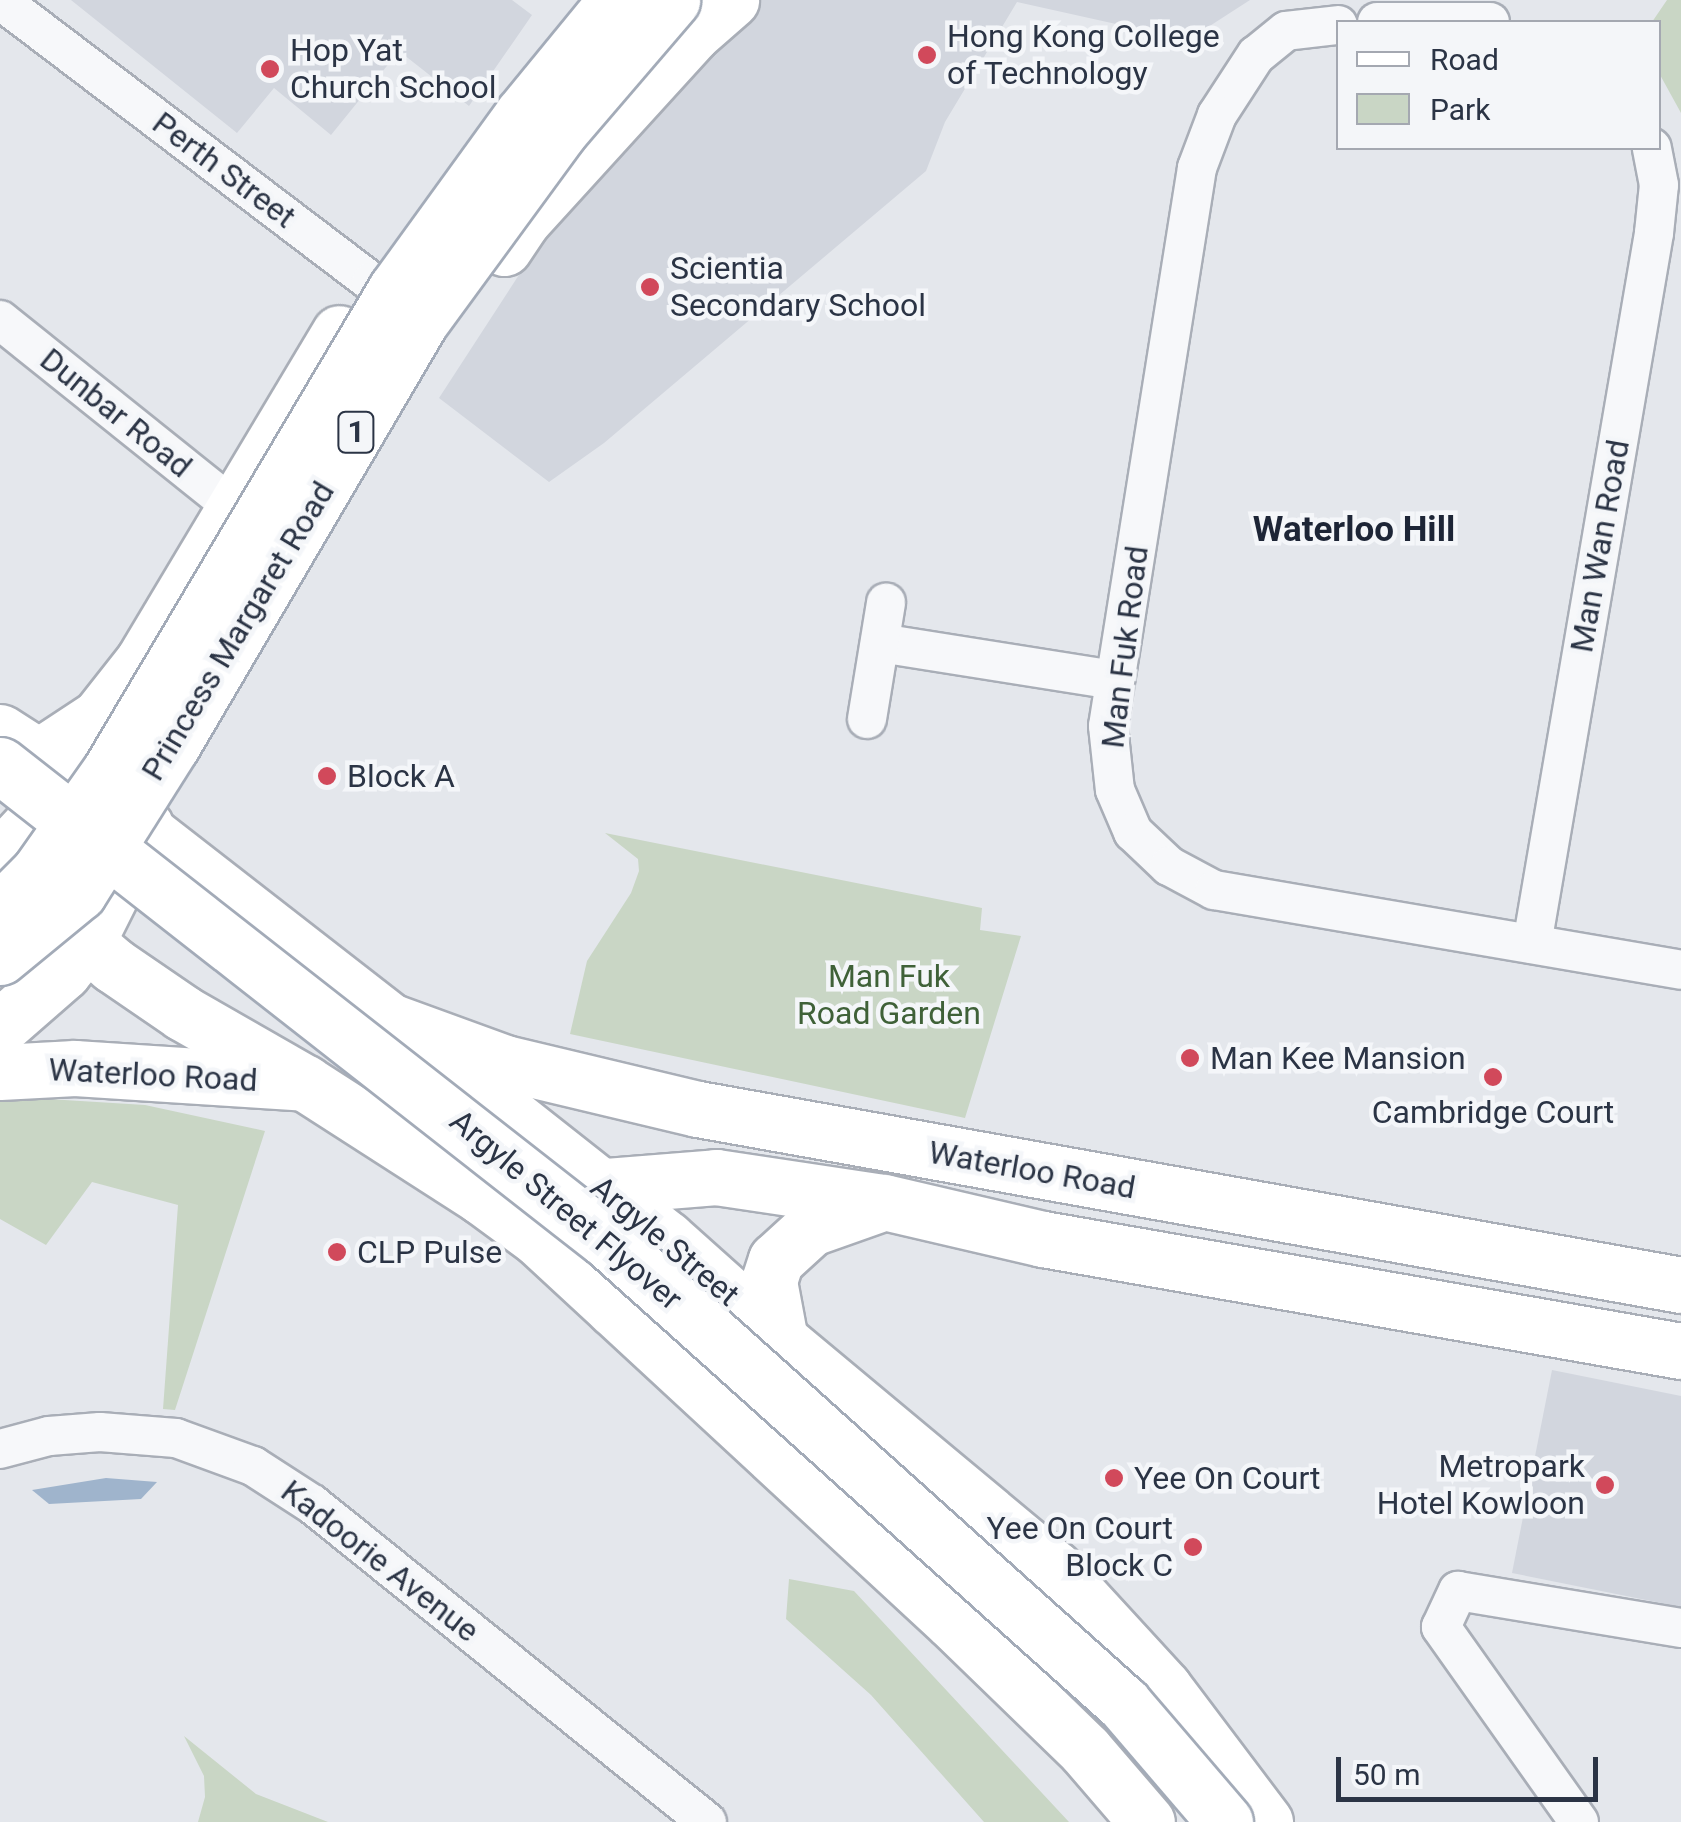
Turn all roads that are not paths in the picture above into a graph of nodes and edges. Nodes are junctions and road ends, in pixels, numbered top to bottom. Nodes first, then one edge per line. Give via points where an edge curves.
1 (0, 0) edge
2 (583, 0) edge
3 (616, 0) edge
4 (696, 8) edge
5 (1336, 24) edge
6 (1652, 150) edge
7 (371, 282) junction
8 (0, 320) edge
9 (426, 360) junction
10 (232, 506) junction
11 (886, 604) dead end
12 (880, 642) junction
13 (1114, 680) junction
14 (867, 719) dead end
15 (9, 760) edge
16 (0, 802) edge
17 (125, 818) junction
18 (0, 858) edge
19 (0, 870) edge
20 (0, 911) edge
21 (87, 942) junction
22 (1532, 944) junction
23 (0, 957) edge
24 (1681, 970) edge
25 (390, 1021) junction
26 (0, 1027) edge
27 (0, 1072) edge
28 (324, 1093) junction
29 (698, 1109) junction
30 (602, 1186) junction
31 (481, 1196) junction
32 (884, 1202) junction
33 (1681, 1286) edge
34 (614, 1308) junction
35 (780, 1340) junction
36 (1681, 1351) edge
37 (0, 1449) edge
38 (1681, 1628) edge
39 (706, 1822) edge
40 (1146, 1822) edge
41 (1190, 1822) edge
42 (1225, 1822) edge
43 (1265, 1822) edge
44 (1579, 1822) edge

1 - 7 street, Perth Street
2 - 7 main road, Princess Margaret Road via 488,116
3 - 20 main road, Princess Margaret Road / 1, bridge via 522,114 396,289 110,771 38,873
4 - 9 main road, Princess Margaret Road via 522,221
4 - 23 main road, Princess Margaret Road / 1, bridge via 559,132 423,318 78,892
5 - 13 street, Man Fuk Road via 1286,31 1256,55 1217,115 1197,168
6 - 22 street, Man Wan Road via 1659,185 1654,233
7 - 9 street, Perth Street via 410,327
7 - 10 main road, Princess Margaret Road
8 - 10 street, Dunbar Road
9 - 17 main road, Princess Margaret Road
10 - 15 main road, Princess Margaret Road via 143,661 99,717
11 - 12 street
12 - 13 street
12 - 14 street
13 - 22 street, Man Fuk Road via 1108,726 1114,790 1133,832 1169,866 1214,890
15 - 17 main road, Argyle Street
15 - 42 main road, Argyle Street Flyover, bridge via 608,1241 1124,1704
16 - 41 main road, Argyle Street Flyover, bridge via 675,1334 1104,1723
17 - 18 main road via 82,798 37,818
17 - 21 main road, Princess Margaret Road
17 - 25 main road, Argyle Street
19 - 21 main road
21 - 26 main road
21 - 28 main road via 184,1013
22 - 24 street, Man Fuk Road
25 - 28 main road, Waterloo Road via 414,1072 406,1092 394,1101
25 - 29 main road, Waterloo Road via 505,1063
25 - 30 main road, Argyle Street
27 - 28 main road, Waterloo Road via 55,1067
28 - 31 main road
29 - 30 main road
29 - 33 main road, Waterloo Road
30 - 31 main road, Waterloo Road
30 - 32 main road, Waterloo Road via 716,1176
30 - 34 main road
30 - 35 main road, Argyle Street
31 - 34 main road
32 - 35 main road via 811,1228 776,1260 769,1281
32 - 36 main road, Waterloo Road via 1042,1240
34 - 40 main road via 952,1621 1085,1750
35 - 43 main road, Argyle Street via 1055,1569 1164,1688
37 - 39 street, Kadoorie Avenue via 50,1436 116,1433 176,1438 253,1466 312,1504
38 - 44 street via 1458,1590 1441,1626

